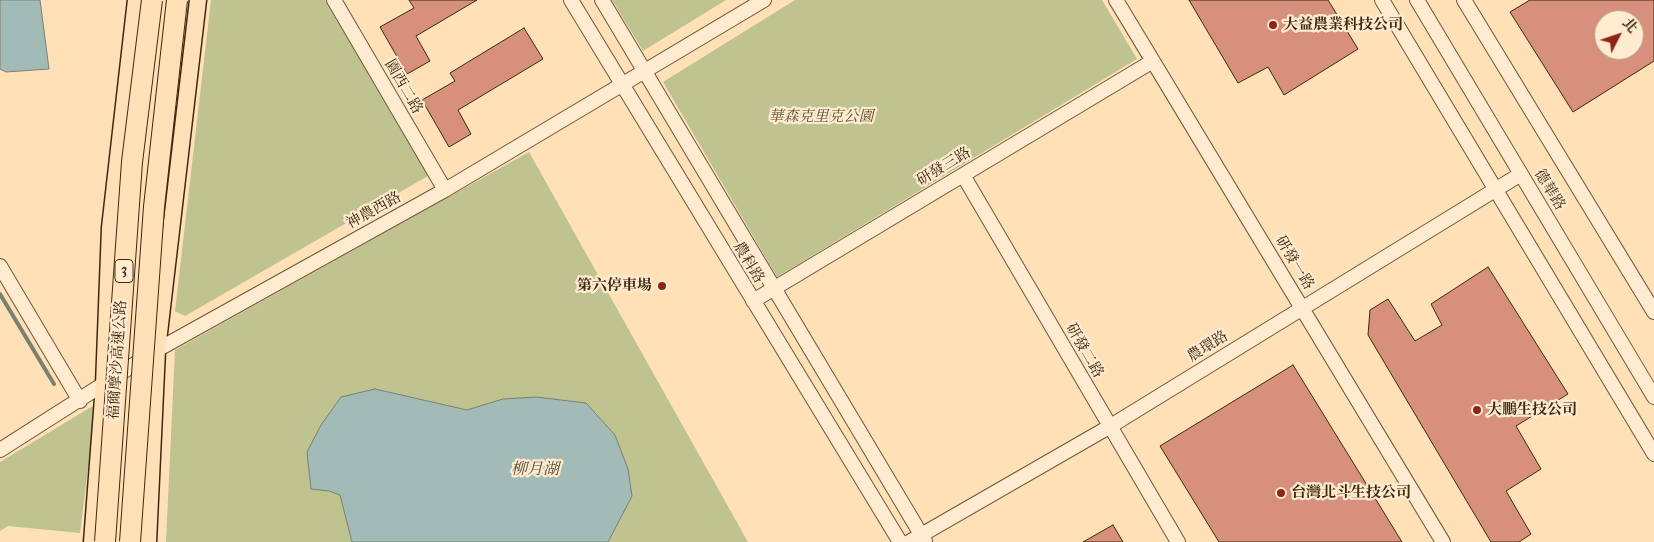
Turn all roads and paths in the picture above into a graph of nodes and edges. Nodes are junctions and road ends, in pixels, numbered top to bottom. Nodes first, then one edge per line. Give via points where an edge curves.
1 (136, 0) edge
2 (152, 0) edge
3 (177, 0) edge
4 (198, 0) edge
5 (334, 0) edge
6 (570, 0) edge
7 (602, 0) edge
8 (764, 0) edge
9 (1116, 0) edge
10 (1382, 0) edge
11 (1417, 0) edge
12 (1464, 0) edge
13 (1153, 61) junction
14 (645, 72) junction
15 (621, 86) junction
16 (1521, 174) junction
17 (963, 175) junction
18 (445, 190) junction
19 (1495, 190) junction
20 (0, 266) edge
21 (774, 288) junction
22 (752, 301) junction
23 (1302, 308) junction
24 (1654, 312) edge
25 (157, 350) junction
26 (104, 385) junction
27 (1654, 397) edge
28 (80, 401) junction
29 (1109, 426) junction
30 (0, 450) edge
31 (1654, 454) edge
32 (923, 538) edge
33 (92, 542) edge
34 (104, 542) edge
35 (130, 542) edge
36 (148, 542) edge
37 (900, 542) edge
38 (909, 542) edge
39 (1178, 542) edge
40 (1443, 542) edge

1 - 26 main road via 110,228
2 - 34 highway, 福爾摩沙高速公路 / 3, bridge via 132,162
3 - 35 highway, 福爾摩沙高速公路 / 3, bridge via 154,207
4 - 25 main road
5 - 18 street, 園西二路
6 - 15 street, 農科路
7 - 14 street, 農科路
8 - 14 street, 神農西路
9 - 13 street, 研發一路
10 - 19 street
11 - 16 street, 德華路
12 - 24 street
13 - 17 street, 研發三路
13 - 23 street, 研發一路
14 - 15 street, 神農西路
14 - 21 street, 農科路
15 - 18 street, 神農西路
15 - 22 street, 農科路
16 - 19 street, 農環路
16 - 27 street, 德華路
17 - 21 street, 研發三路
17 - 29 street, 研發二路
18 - 25 street, 神農西路
19 - 23 street, 農環路
19 - 31 street
20 - 28 street
21 - 22 street, 研發三路
21 - 32 street, 農科路
22 - 37 street, 農科路
23 - 29 street, 農環路
23 - 40 street, 研發一路
25 - 26 street, 神農西路
25 - 36 main road
26 - 28 street, 神農西路
26 - 33 main road
28 - 30 street, 神農西路
29 - 32 street, 農環路
29 - 39 street, 研發二路
32 - 38 street, 農環路

